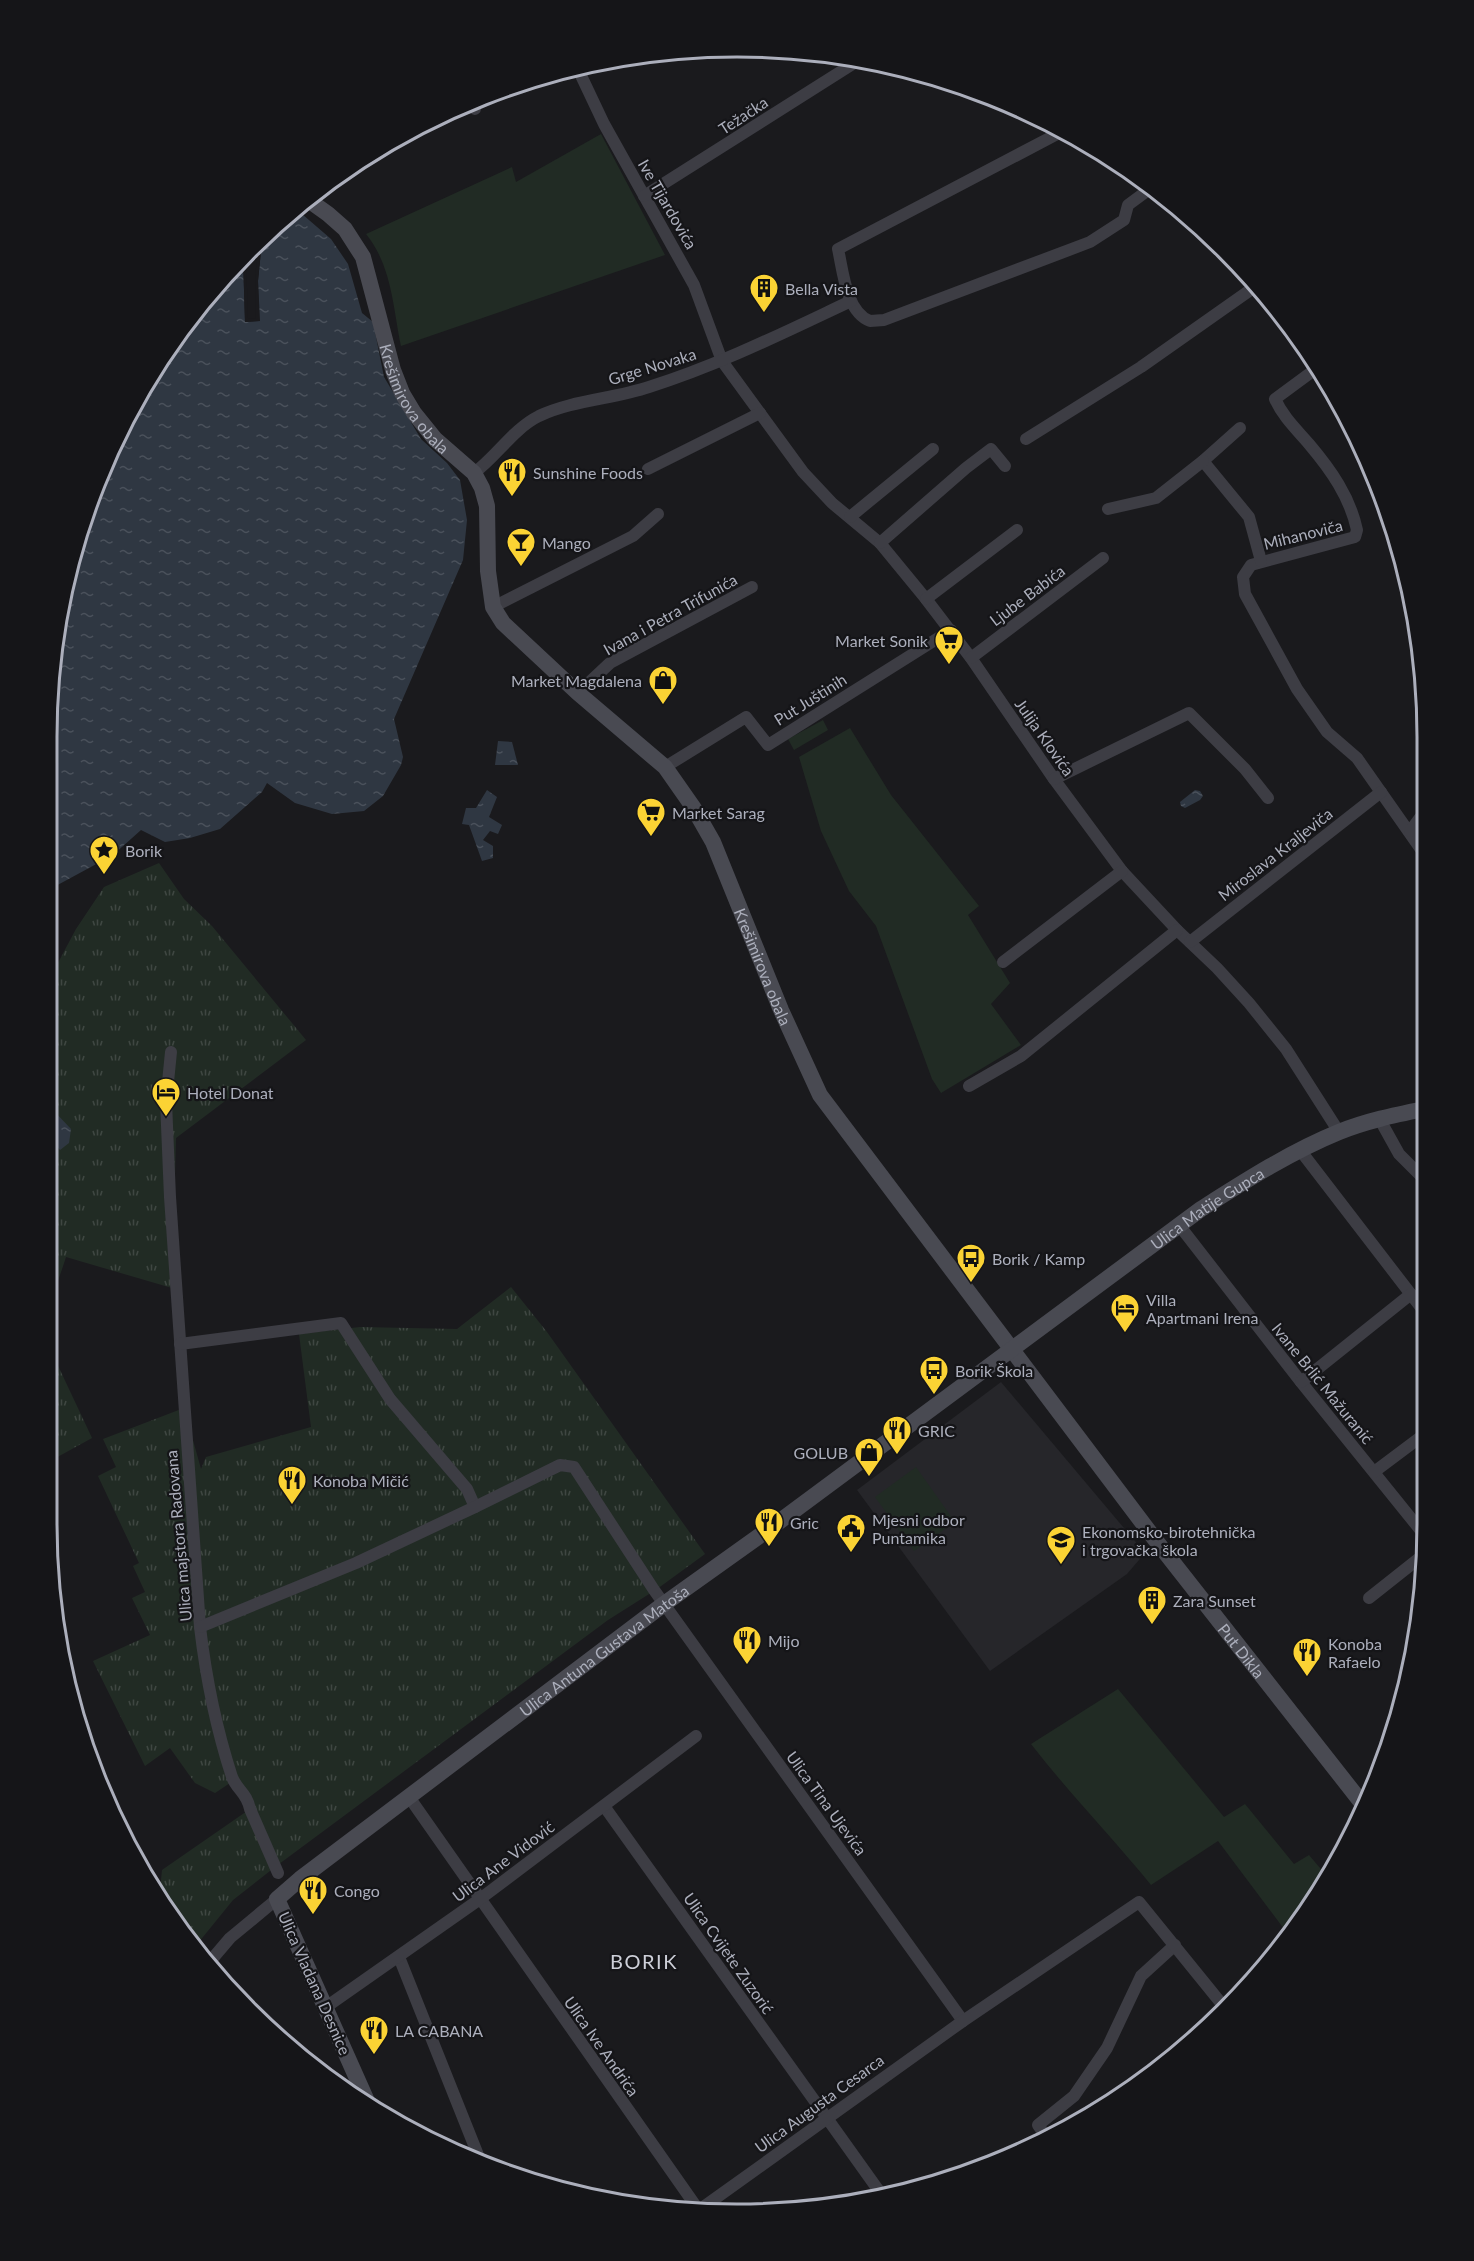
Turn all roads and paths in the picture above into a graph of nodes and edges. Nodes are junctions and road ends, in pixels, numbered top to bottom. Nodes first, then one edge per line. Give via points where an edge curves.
1 (849, 67) edge
2 (582, 75) edge
3 (1054, 136) edge
4 (1144, 193) edge
5 (644, 196) junction
6 (315, 205) edge
7 (1249, 291) edge
8 (851, 301) junction
9 (722, 361) junction
10 (1311, 373) edge
11 (760, 413) junction
12 (1240, 428) dead end
13 (1026, 439) dead end
14 (933, 449) dead end
15 (1203, 461) junction
16 (1005, 466) dead end
17 (648, 470) dead end
18 (474, 473) junction
19 (1108, 509) dead end
20 (658, 514) dead end
21 (850, 517) junction
22 (1017, 530) dead end
23 (880, 543) junction
24 (1103, 558) dead end
25 (1261, 561) junction
26 (752, 587) dead end
27 (926, 598) junction
28 (493, 607) junction
29 (951, 630) junction
30 (971, 658) junction
31 (578, 693) junction
32 (665, 767) junction
33 (1054, 779) junction
34 (1381, 792) junction
35 (1268, 798) dead end
36 (1417, 822) edge
37 (1410, 831) junction
38 (1417, 842) edge
39 (1122, 871) junction
40 (1177, 930) junction
41 (1190, 942) junction
42 (1003, 962) dead end
43 (171, 1052) dead end
44 (969, 1086) dead end
45 (1417, 1110) edge
46 (1379, 1118) junction
47 (1339, 1132) junction
48 (1300, 1150) junction
49 (1417, 1172) edge
50 (1179, 1225) junction
51 (1411, 1294) junction
52 (1417, 1302) edge
53 (180, 1344) junction
54 (1012, 1348) junction
55 (1301, 1382) junction
56 (1417, 1440) edge
57 (1374, 1472) junction
58 (475, 1507) junction
59 (1417, 1526) edge
60 (1416, 1561) edge
61 (1369, 1598) dead end
62 (664, 1604) junction
63 (200, 1627) junction
64 (696, 1736) dead end
65 (409, 1797) junction
66 (1359, 1799) edge
67 (604, 1806) junction
68 (278, 1873) dead end
69 (278, 1899) junction
70 (480, 1899) junction
71 (1174, 1945) junction
72 (214, 1957) edge
73 (399, 1957) junction
74 (1220, 2002) edge
75 (326, 2007) junction
76 (963, 2021) junction
77 (363, 2091) edge
78 (826, 2119) junction
79 (1042, 2132) edge
80 (477, 2152) edge
81 (878, 2189) edge
82 (691, 2203) edge
83 (709, 2203) edge

1 - 5 street, Težačka
2 - 5 street, Ive Tijardovića
3 - 8 street via 838,249
4 - 8 street via 1128,205 1124,220 1090,242 877,322 866,320
5 - 9 street, Ive Tijardovića via 694,285
6 - 18 street, Krešimirova obala via 345,229 363,257 402,393 435,439
7 - 13 street via 1141,367
8 - 9 street, Grge Novaka
9 - 11 street, Julija Klovića
9 - 18 street, Grge Novaka via 647,388 555,409 537,417 521,427
10 - 25 street, Mihanoviča via 1272,402 1343,490 1358,530 1355,537
11 - 17 street
11 - 21 street, Julija Klovića via 803,472
12 - 15 street
14 - 21 street
15 - 19 street via 1156,498
15 - 25 street via 1249,517
16 - 23 street via 991,449
18 - 28 street, Krešimirova obala via 487,506
20 - 28 street via 633,536
21 - 23 street, Julija Klovića
22 - 27 street
23 - 27 street, Julija Klovića
24 - 30 street, Ljube Babića
25 - 34 street, Mihanoviča via 1243,577 1245,594 1298,689 1328,732 1357,758
26 - 31 street, Ivana i Petra Trifunića via 610,663
27 - 29 street, Julija Klovića
28 - 31 street, Krešimirova obala via 503,623
29 - 30 street, Julija Klovića
29 - 32 street, Put Juštinih via 768,745 746,717
30 - 33 street, Julija Klovića
31 - 32 street, Krešimirova obala
32 - 54 street, Krešimirova obala via 713,842 820,1095
33 - 35 street via 1189,713
33 - 39 street, Julija Klovića
34 - 37 street, Mihanoviča
34 - 41 street, Miroslava Kraljeviča
36 - 37 street
37 - 38 street, Mihanoviča
39 - 40 street, Julija Klovića
39 - 42 street
40 - 41 street, Julija Klovića
40 - 44 street via 1021,1056
41 - 47 street, Julija Klovića via 1249,1003 1286,1049
43 - 53 street, Ulica majstora Radovana via 166,1102
45 - 46 street, Ulica Matije Gupca
46 - 47 street, Ulica Matije Gupca
46 - 49 street via 1399,1154
47 - 48 street, Ulica Matije Gupca
48 - 50 street, Ulica Matije Gupca
48 - 51 street
50 - 54 street, Ulica Matije Gupca
50 - 55 street, Ivane Brlić Mažuranić
51 - 52 street
51 - 55 street
53 - 58 street via 341,1323 390,1399 467,1489
53 - 63 street, Ulica majstora Radovana
54 - 62 street, Ulica Antuna Gustava Matoša
54 - 66 street, Put Dikla via 1157,1542
55 - 57 street, Ivane Brlić Mažuranić
56 - 57 street
57 - 59 street, Ivane Brlić Mažuranić
58 - 62 street, Ulica majstora Radovana via 560,1465 574,1467
58 - 63 street, Ulica majstora Radovana via 356,1563
60 - 61 street
62 - 65 street, Ulica Antuna Gustava Matoša
62 - 76 street, Ulica Tina Ujevića
63 - 68 street via 206,1678 233,1781 248,1798
64 - 67 street, Ulica Ane Vidović
65 - 69 street, Ulica Antuna Gustava Matoša
65 - 70 street, Ulica Ive Andrića
67 - 70 street, Ulica Ane Vidović
67 - 78 street, Ulica Cvijete Zuzorić
69 - 72 street, Ulica Antuna Gustava Matoša via 230,1938
69 - 75 street, Ulica Vladana Desnice
70 - 73 street, Ulica Ane Vidović
70 - 82 street, Ulica Ive Andrića
71 - 74 street
71 - 76 street, Ulica Augusta Cesarca via 1139,1902
71 - 79 street via 1141,1976 1107,2048 1074,2096 1038,2126
73 - 75 street, Ulica Ane Vidović
73 - 80 street
75 - 77 street, Ulica Vladana Desnice
76 - 78 street, Ulica Augusta Cesarca
78 - 81 street, Ulica Cvijete Zuzorić
78 - 83 street, Ulica Augusta Cesarca

